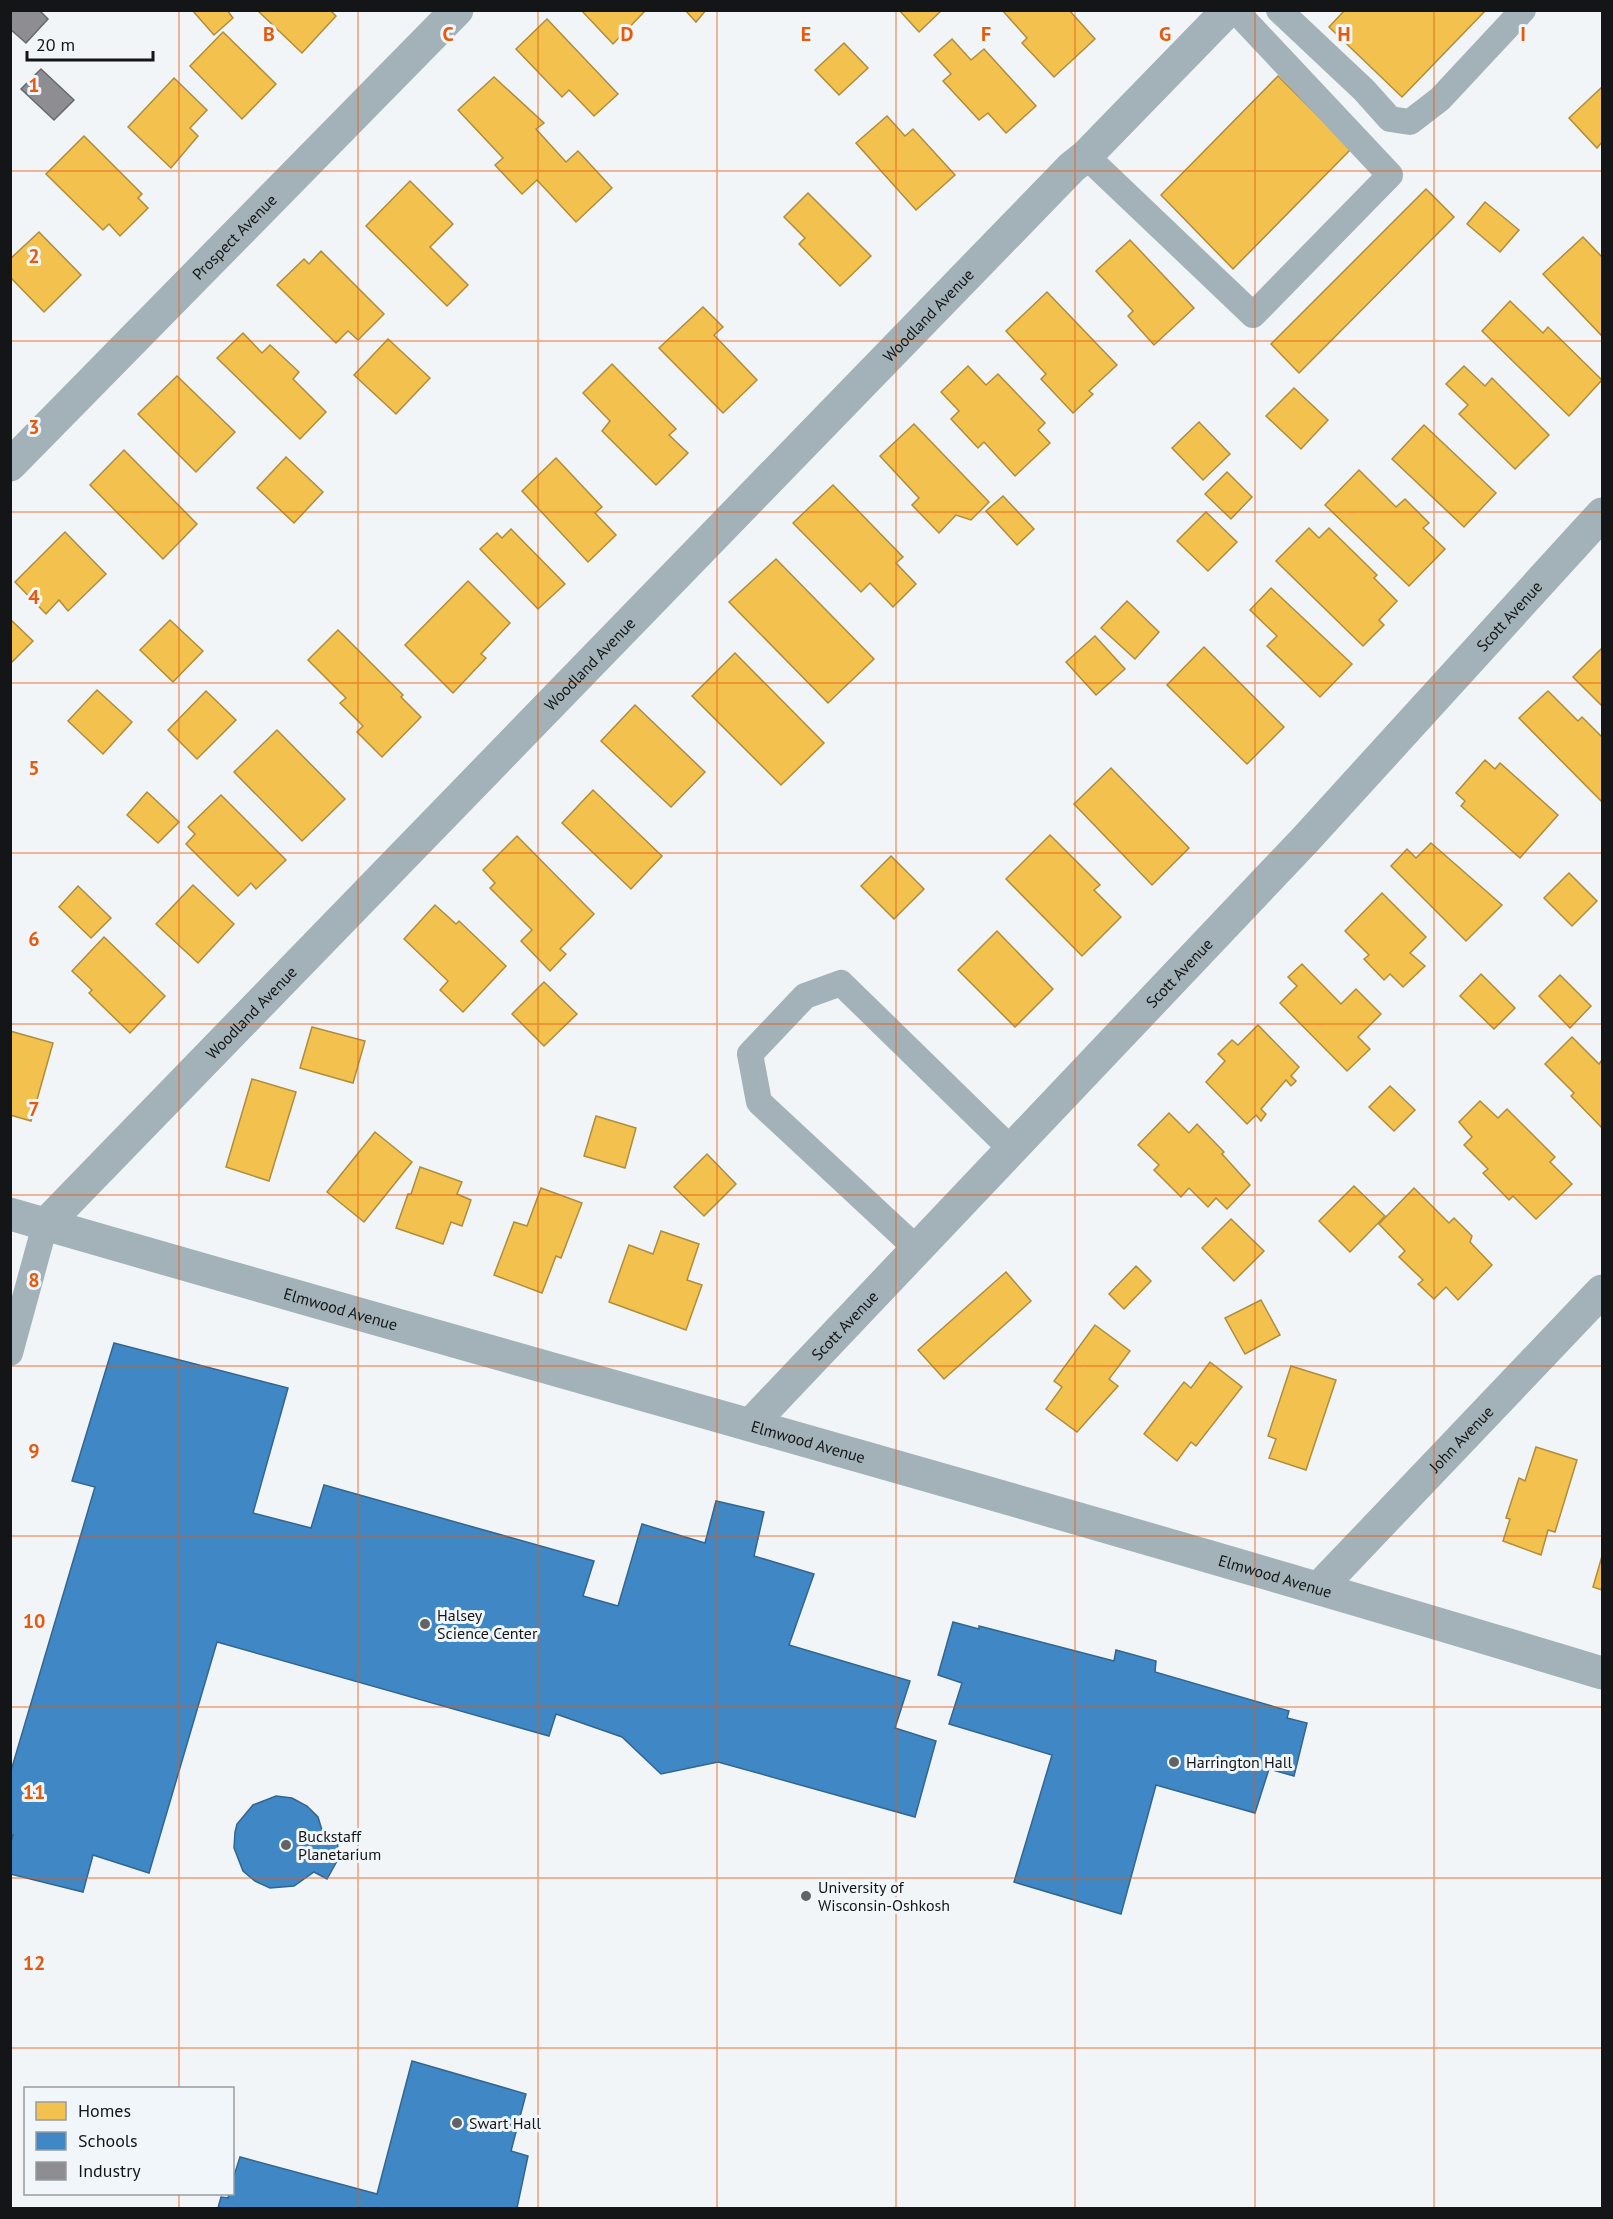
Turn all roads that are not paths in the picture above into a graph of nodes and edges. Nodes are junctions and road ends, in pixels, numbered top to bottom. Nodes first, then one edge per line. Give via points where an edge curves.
1 (457, 10) edge
2 (1228, 10) edge
3 (1235, 10) edge
4 (1279, 10) edge
5 (1523, 10) edge
6 (1086, 156) junction
7 (10, 465) edge
8 (1602, 514) edge
9 (1011, 1149) junction
10 (10, 1214) edge
11 (45, 1225) junction
12 (916, 1248) junction
13 (1602, 1291) edge
14 (10, 1353) edge
15 (751, 1424) junction
16 (1319, 1588) junction
17 (1602, 1673) edge

1 - 7 street, Prospect Avenue
2 - 6 street, Woodland Avenue
3 - 6 lane via 1390,175 1253,315
4 - 5 lane via 1390,119 1410,122 1440,99
6 - 11 street, Woodland Avenue
8 - 9 street, Scott Avenue via 1297,849
9 - 12 street, Scott Avenue
9 - 12 lane via 841,983 805,996 750,1054 759,1102
10 - 11 street, Elmwood Avenue
11 - 14 lane, Woodland Avenue
11 - 15 street, Elmwood Avenue
12 - 15 street, Scott Avenue
13 - 16 street, John Avenue
15 - 16 street, Elmwood Avenue
16 - 17 street, Elmwood Avenue

